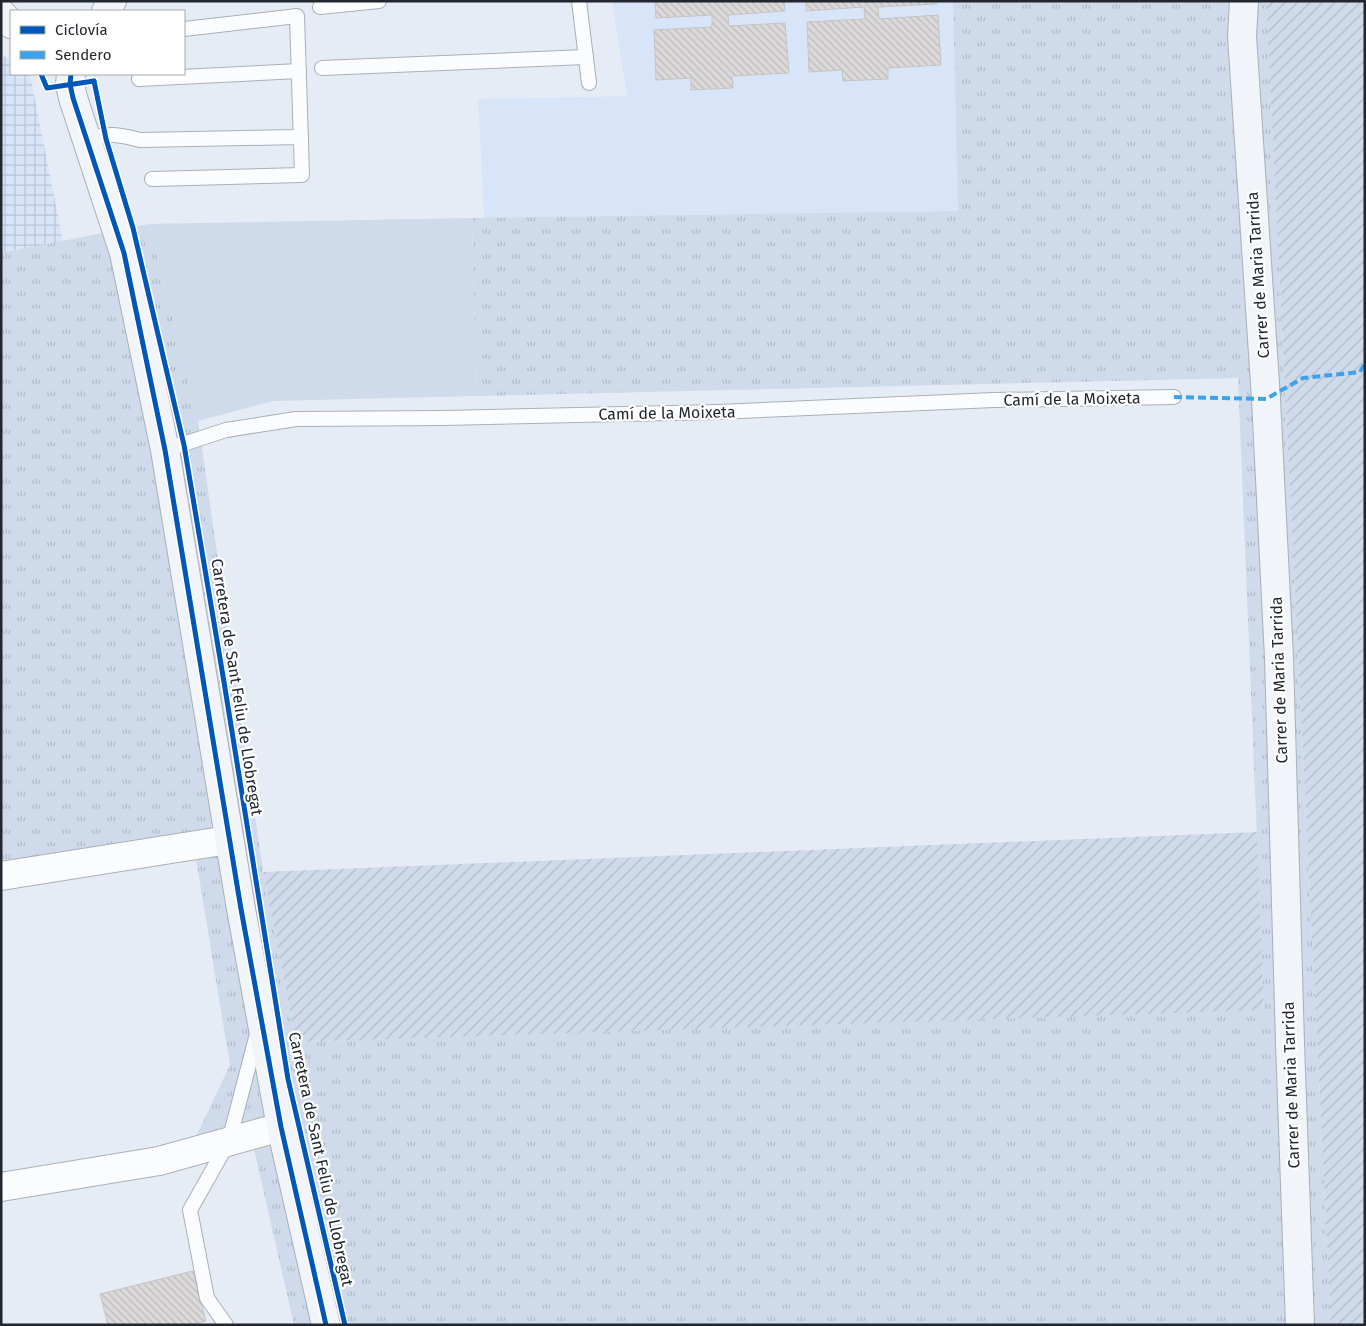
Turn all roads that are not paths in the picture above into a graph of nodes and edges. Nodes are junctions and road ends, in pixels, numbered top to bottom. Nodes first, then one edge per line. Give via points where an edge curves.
1 (379, 1) edge
2 (579, 1) edge
3 (1229, 1) edge
4 (1244, 1) edge
5 (320, 6) dead end
6 (1, 13) edge
7 (10, 23) edge
8 (185, 29) edge
9 (1242, 36) junction
10 (586, 58) junction
11 (322, 68) dead end
12 (299, 71) junction
13 (140, 75) edge
14 (69, 76) edge
15 (589, 82) dead end
16 (301, 137) junction
17 (87, 139) junction
18 (152, 179) dead end
19 (1174, 396) dead end
20 (165, 450) junction
21 (228, 840) junction
22 (1, 876) edge
23 (261, 1019) junction
24 (282, 1127) junction
25 (229, 1141) junction
26 (1, 1187) edge
27 (226, 1325) edge
28 (326, 1325) edge
29 (1300, 1325) edge

1 - 5 lane
2 - 10 lane
3 - 9 main road, Carrer de Maria Tarrida
4 - 9 main road, Carrer de Maria Tarrida
6 - 7 main road
8 - 12 lane via 297,16
9 - 29 main road, Carrer de Maria Tarrida via 1279,658
10 - 11 lane
10 - 15 lane
12 - 13 lane via 139,79
12 - 16 lane
14 - 17 main road, Carretera de Sant Feliu de Llobregat
16 - 17 lane via 140,140 105,134
16 - 18 lane via 302,175
17 - 20 main road, Carretera de Sant Feliu de Llobregat via 124,253
19 - 20 lane, Camí de la Moixeta via 718,412 296,419 226,430
20 - 21 main road, Carretera de Sant Feliu de Llobregat
21 - 22 street
21 - 23 main road, Carretera de Sant Feliu de Llobregat
23 - 24 main road, Carretera de Sant Feliu de Llobregat
23 - 25 lane
24 - 25 street
24 - 28 main road, Carretera de Sant Feliu de Llobregat
25 - 26 street via 159,1160
25 - 27 lane via 190,1210 207,1298

